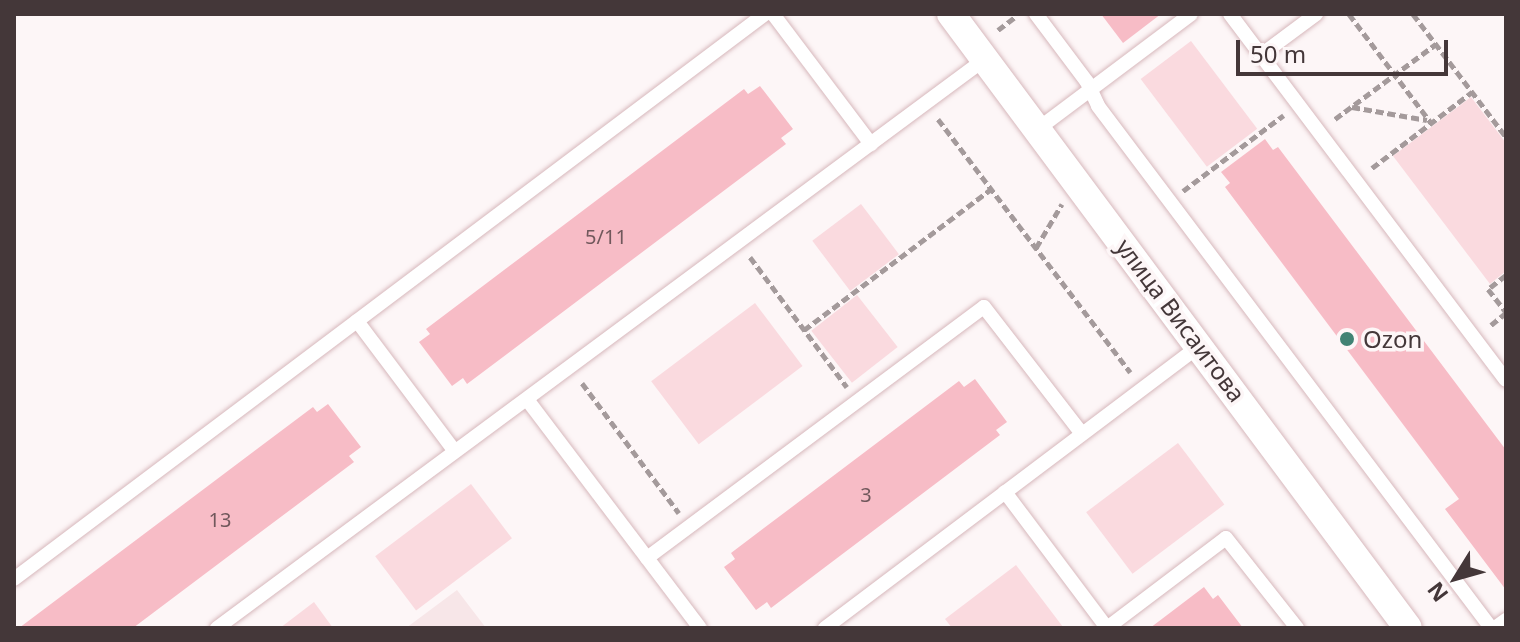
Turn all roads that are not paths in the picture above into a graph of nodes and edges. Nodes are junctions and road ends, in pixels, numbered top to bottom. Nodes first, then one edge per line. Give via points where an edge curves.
1 (765, 14) edge
2 (773, 14) edge
3 (951, 14) edge
4 (1036, 14) edge
5 (1191, 14) edge
6 (1230, 14) edge
7 (1316, 14) edge
8 (986, 48) junction
9 (1261, 55) junction
10 (1091, 89) junction
11 (1038, 129) junction
12 (871, 144) junction
13 (357, 321) junction
14 (1200, 345) junction
15 (1506, 380) edge
16 (529, 402) junction
17 (1082, 434) junction
18 (454, 450) junction
19 (1005, 492) junction
20 (647, 558) junction
21 (14, 579) edge
22 (1506, 620) edge
23 (1106, 627) edge
24 (217, 628) edge
25 (700, 628) edge
26 (825, 628) edge
27 (1297, 628) edge
28 (1408, 628) edge
29 (1493, 628) edge

1 - 13 lane
2 - 12 lane
3 - 8 street, улица Висаитова
4 - 10 lane
5 - 10 lane
6 - 9 lane
7 - 9 lane
8 - 11 street, улица Висаитова
8 - 12 lane
9 - 15 lane
10 - 11 lane
10 - 29 lane via 1098,106
11 - 14 street, улица Висаитова
12 - 16 lane
13 - 18 lane
13 - 21 lane
14 - 17 lane
14 - 28 street, улица Висаитова
16 - 18 lane
16 - 20 lane
17 - 19 lane
17 - 20 lane via 984,307
18 - 24 lane
19 - 23 lane
19 - 26 lane
20 - 25 lane
22 - 29 lane
23 - 27 lane via 1226,538

